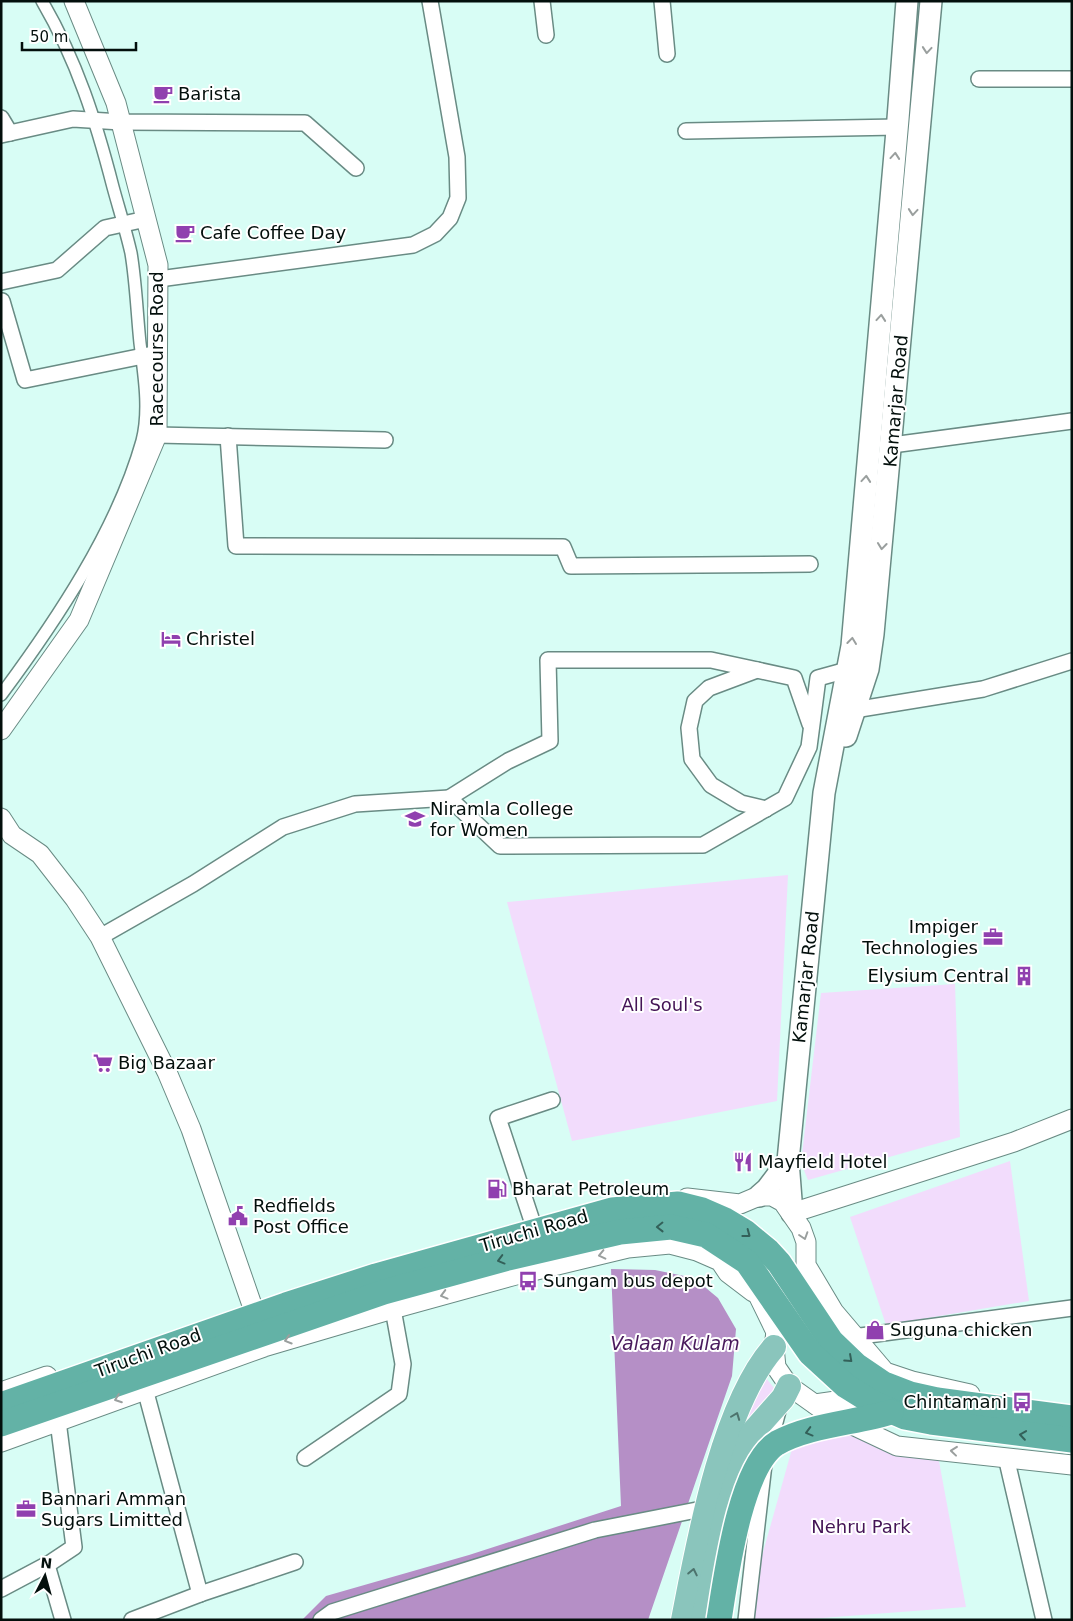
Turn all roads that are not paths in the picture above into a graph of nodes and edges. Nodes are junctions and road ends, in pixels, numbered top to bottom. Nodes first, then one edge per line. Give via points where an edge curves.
1 (42, 1) edge
2 (74, 1) edge
3 (430, 1) edge
4 (542, 1) edge
5 (662, 1) edge
6 (907, 1) edge
7 (931, 1) edge
8 (546, 35) dead end
9 (667, 54) dead end
10 (979, 79) dead end
11 (1072, 80) edge
12 (1, 118) edge
13 (94, 120) junction
14 (121, 122) junction
15 (898, 127) junction
16 (686, 131) dead end
17 (6, 134) edge
18 (356, 168) dead end
19 (146, 220) junction
20 (123, 224) junction
21 (158, 278) junction
22 (1, 282) edge
23 (2, 301) edge
24 (150, 354) junction
25 (1072, 421) edge
26 (157, 435) junction
27 (228, 436) junction
28 (385, 440) dead end
29 (892, 445) junction
30 (810, 564) dead end
31 (1072, 661) edge
32 (756, 670) junction
33 (847, 670) junction
34 (1, 695) edge
35 (854, 710) junction
36 (811, 727) junction
37 (1, 730) edge
38 (824, 792) junction
39 (449, 798) junction
40 (766, 809) junction
41 (1, 818) edge
42 (5, 834) edge
43 (100, 937) junction
44 (552, 1100) dead end
45 (1072, 1119) edge
46 (788, 1161) junction
47 (749, 1200) junction
48 (792, 1213) junction
49 (532, 1222) junction
50 (720, 1262) junction
51 (806, 1265) junction
52 (749, 1288) junction
53 (830, 1303) junction
54 (252, 1305) junction
55 (1072, 1308) edge
56 (392, 1309) junction
57 (854, 1337) junction
58 (775, 1339) junction
59 (885, 1372) junction
60 (145, 1389) junction
61 (1, 1392) edge
62 (786, 1392) junction
63 (1, 1404) edge
64 (814, 1404) junction
65 (1072, 1406) edge
66 (891, 1412) junction
67 (1072, 1418) edge
68 (58, 1421) junction
69 (1, 1424) edge
70 (1072, 1440) edge
71 (1, 1442) edge
72 (1006, 1456) junction
73 (305, 1458) dead end
74 (1072, 1465) edge
75 (707, 1508) junction
76 (295, 1562) dead end
77 (47, 1565) junction
78 (1, 1589) edge
79 (200, 1594) junction
80 (63, 1620) edge
81 (132, 1620) edge
82 (321, 1620) edge
83 (683, 1620) edge
84 (703, 1620) edge
85 (719, 1620) edge
86 (746, 1620) edge
87 (1044, 1620) edge

1 - 13 street via 63,37
2 - 14 street, Racecourse Road
3 - 21 street via 457,157 458,190 450,218 435,234 413,245
4 - 8 street
5 - 9 street
6 - 15 main road, Kamarjar Road
7 -> 29 main road, Kamarjar Road
10 - 11 street
12 - 17 street
13 - 14 street
13 - 17 street via 73,119
13 - 20 street
14 - 18 street via 305,123
14 - 19 street, Racecourse Road
15 - 16 street
33 -> 15 main road, Kamarjar Road via 852,646
19 - 20 street
19 - 21 street, Racecourse Road via 158,265
20 - 22 street via 105,228 57,270
20 - 24 street
21 - 24 street, Racecourse Road
23 - 24 street via 25,380
24 - 26 street, Racecourse Road
24 - 34 street via 142,440 106,530 29,657
25 - 29 street
26 - 27 street
26 - 37 street, Racecourse Road via 79,620
27 - 28 street
27 - 30 street via 236,546 563,547 571,566
29 -> 35 main road, Kamarjar Road via 868,669
31 - 35 street via 983,689
32 - 36 street via 794,678
32 - 39 street via 711,660 548,660 550,741 508,761
32 - 40 street via 709,688 696,700 689,728 692,759 711,785 741,803
33 - 36 street via 818,678
33 - 38 main road, Kamarjar Road
35 - 38 main road, Kamarjar Road
36 - 40 street via 809,747 785,798
38 - 46 main road, Kamarjar Road
39 - 40 street via 500,846 702,845
39 - 43 street via 355,804 283,827
41 - 42 street
42 - 43 street via 40,854
43 - 54 street via 167,1072 191,1129
44 - 49 street via 498,1118
45 - 48 street via 1014,1142
46 - 47 main road via 767,1189
46 - 48 main road, Kamarjar Road
47 - 48 street via 772,1196 783,1202
47 - 49 street via 645,1194
47 - 50 street via 731,1210 721,1228
48 -> 51 street via 806,1242
49 - 54 street
50 - 52 street, Tiruchi Road via 728,1273
50 -> 56 street, Tiruchi Road via 697,1250 670,1244 628,1248
51 - 52 street via 790,1287 778,1292
51 - 53 street
52 - 58 street, Tiruchi Road
53 - 57 street
53 - 58 street via 792,1312
54 - 61 street
55 - 57 street
56 -> 60 street, Tiruchi Road
56 - 73 street via 403,1364 400,1394
57 - 59 street
58 - 62 street via 776,1366
75 -> 58 main road via 727,1440 748,1387
59 - 64 street via 850,1399
59 - 65 street via 978,1396
60 -> 68 street, Tiruchi Road
60 - 79 street
62 - 64 street
62 - 84 main road via 752,1433 728,1506
62 - 86 street via 764,1464
63 -> 67 highway, Tiruchi Road, bridge via 376,1276 612,1210 678,1204 725,1220 768,1251 831,1341 856,1365 884,1384 937,1400
72 -> 64 street via 897,1446
66 -> 69 highway, Tiruchi Road, bridge via 846,1386 810,1353 747,1262 706,1235 671,1227 620,1232 384,1292
70 -> 66 highway, Tiruchi Road, bridge via 932,1422
66 -> 85 highway, bridge via 793,1436 776,1444 762,1457 750,1479 730,1553
68 - 71 street, Tiruchi Road
68 - 77 street via 74,1547
72 - 74 street
72 - 87 street
75 - 82 street via 595,1530 332,1612
83 -> 75 main road
76 - 79 street
77 - 78 street
77 - 80 street
79 - 81 street

